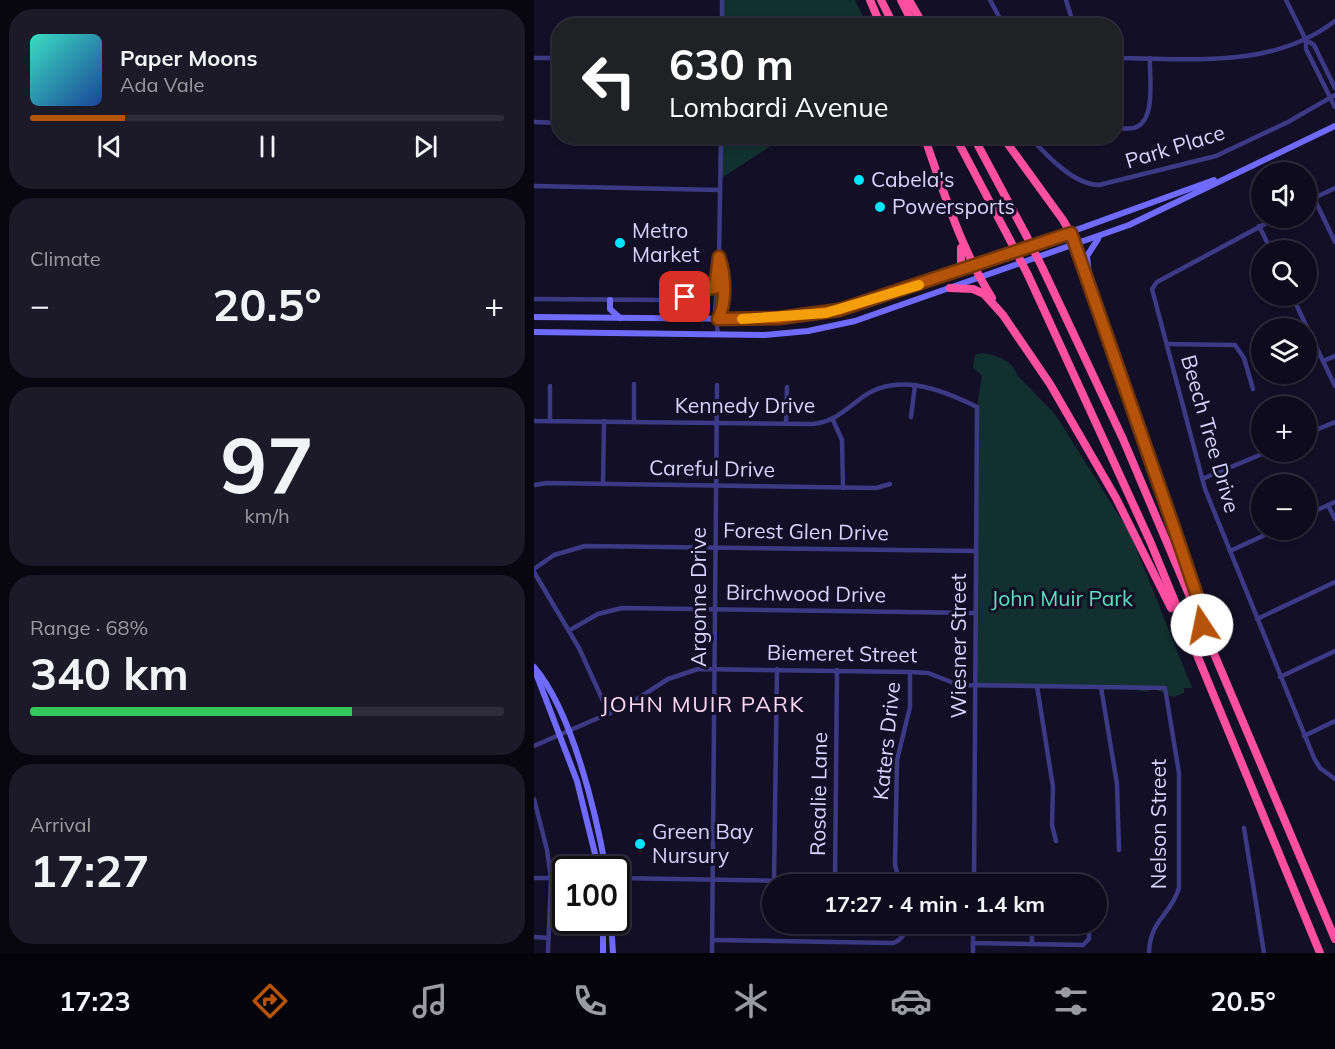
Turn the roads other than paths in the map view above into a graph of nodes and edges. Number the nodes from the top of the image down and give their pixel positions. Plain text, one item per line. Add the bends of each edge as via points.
1 (722, 0) edge
2 (870, 0) edge
3 (880, 0) edge
4 (901, 0) edge
5 (909, 0) edge
6 (990, 0) edge
7 (1066, 0) edge
8 (1286, 0) edge
9 (722, 18) edge
10 (878, 18) edge
11 (890, 18) edge
12 (910, 18) edge
13 (919, 18) edge
14 (1000, 18) edge
15 (1072, 18) edge
16 (1335, 21) edge
17 (1306, 40) junction
18 (534, 58) edge
19 (552, 58) edge
20 (1122, 58) edge
21 (1149, 58) junction
22 (1335, 88) edge
23 (1333, 96) edge
24 (1335, 107) edge
25 (534, 122) edge
26 (552, 123) edge
27 (1335, 126) edge
28 (1122, 128) edge
29 (721, 144) edge
30 (927, 144) edge
31 (959, 144) edge
32 (977, 144) edge
33 (1008, 144) edge
34 (1037, 144) edge
35 (1245, 168) junction
36 (534, 186) edge
37 (1335, 188) edge
38 (720, 190) junction
39 (1317, 197) edge
40 (1317, 204) edge
41 (1255, 228) edge
42 (1071, 233) junction
43 (958, 234) junction
44 (1104, 235) junction
45 (1335, 242) edge
46 (1076, 245) junction
47 (719, 257) junction
48 (972, 267) junction
49 (945, 276) junction
50 (979, 278) junction
51 (1090, 283) junction
52 (715, 288) junction
53 (950, 288) junction
54 (534, 298) edge
55 (610, 300) junction
56 (1297, 306) edge
57 (610, 309) junction
58 (1003, 315) junction
59 (534, 317) edge
60 (600, 318) junction
61 (620, 318) junction
62 (718, 319) junction
63 (534, 332) edge
64 (718, 334) junction
65 (1167, 344) junction
66 (1335, 356) edge
67 (1323, 361) junction
68 (634, 384) dead end
69 (717, 385) dead end
70 (915, 385) junction
71 (550, 386) dead end
72 (1335, 386) edge
73 (787, 387) dead end
74 (1253, 389) dead end
75 (977, 407) joint
76 (911, 417) dead end
77 (833, 420) junction
78 (534, 421) edge
79 (550, 421) junction
80 (604, 422) junction
81 (634, 422) junction
82 (1335, 422) edge
83 (717, 423) junction
84 (786, 424) junction
85 (1317, 429) edge
86 (1251, 459) edge
87 (1202, 480) junction
88 (603, 484) junction
89 (890, 484) dead end
90 (534, 485) edge
91 (716, 486) junction
92 (843, 488) junction
93 (1335, 502) edge
94 (1328, 505) junction
95 (1317, 510) edge
96 (1335, 519) edge
97 (1254, 540) edge
98 (716, 547) junction
99 (976, 551) junction
100 (1230, 551) junction
101 (534, 571) edge
102 (1335, 582) edge
103 (715, 609) junction
104 (975, 613) junction
105 (1257, 619) junction
106 (1182, 624) junction
107 (1202, 625) junction
108 (570, 630) junction
109 (1335, 651) edge
110 (716, 668) junction
111 (777, 669) junction
112 (837, 670) junction
113 (910, 672) junction
114 (1280, 677) junction
115 (975, 685) junction
116 (1038, 686) junction
117 (1101, 687) junction
118 (1165, 688) joint
119 (609, 714) junction
120 (1335, 721) edge
121 (567, 732) junction
122 (560, 735) junction
123 (1304, 736) junction
124 (534, 746) edge
125 (1335, 779) edge
126 (534, 799) edge
127 (537, 817) edge
128 (1244, 828) dead end
129 (1056, 841) dead end
130 (1119, 850) dead end
131 (596, 856) edge
132 (603, 856) edge
133 (774, 874) edge
134 (835, 874) edge
135 (898, 874) edge
136 (974, 874) edge
137 (534, 878) edge
138 (550, 878) junction
139 (630, 878) edge
140 (712, 880) junction
141 (762, 881) edge
142 (603, 934) edge
143 (612, 934) edge
144 (905, 934) edge
145 (973, 934) edge
146 (1032, 934) edge
147 (1089, 934) edge
148 (534, 938) edge
149 (548, 938) junction
150 (1335, 939) edge
151 (712, 940) junction
152 (973, 943) junction
153 (1032, 944) junction
154 (548, 953) edge
155 (603, 953) edge
156 (613, 953) edge
157 (712, 953) edge
158 (973, 953) edge
159 (1149, 953) edge
160 (1264, 953) edge
161 (1320, 953) edge

1 - 9 street
2 - 10 highway
3 - 11 highway
4 - 12 highway
5 - 13 highway
6 - 14 street
7 - 15 street
8 - 17 street
16 - 17 street
17 - 21 street via 1242,58
17 - 22 street via 1314,45
17 - 23 street via 1306,49
18 - 19 street
20 - 21 street
21 - 28 street via 1149,109 1145,120 1134,128
23 - 24 street
23 - 34 street, Park Place via 1216,156 1099,186 1087,185
25 - 26 street
27 - 35 main road
29 - 38 street
30 - 43 highway
31 - 106 highway, bridge via 1028,275 1106,441
32 - 107 highway, bridge via 1043,268 1123,439
33 - 42 highway
35 - 42 main road
35 - 44 main road
36 - 38 street
37 - 39 street
38 - 47 street
40 - 45 street
41 - 65 street, Beech Tree Drive via 1157,282 1152,289
42 - 46 highway
42 - 48 main road
43 - 48 highway
43 - 49 highway via 962,262
44 - 46 main road
44 - 51 main road via 1088,253
46 - 50 main road
46 - 51 highway
47 - 52 street
47 - 62 street via 722,310
48 - 49 main road
48 - 50 highway
49 - 62 main road via 826,313
50 - 53 main road
50 - 58 highway
51 - 107 highway via 1197,596
52 - 55 street via 700,289 678,299
52 - 62 street
53 - 58 highway via 978,290
53 - 64 main road via 870,316 817,329 765,335
54 - 55 street
55 - 57 main road
56 - 67 street
57 - 60 main road
57 - 61 main road
58 - 106 highway via 1050,384 1103,474 1143,547 1170,608
59 - 60 main road
60 - 61 main road
61 - 62 main road
62 - 64 street
63 - 64 main road
65 - 74 street via 1235,345 1244,358
65 - 87 street, Beech Tree Drive
66 - 67 street
67 - 72 street
68 - 81 street
69 - 83 street, Argonne Drive
70 - 75 street, Kennedy Drive via 941,390
70 - 76 street
70 - 77 street, Kennedy Drive via 890,385 874,390
71 - 79 street
73 - 84 street
75 - 99 street, Wiesner Street
77 - 84 street, Kennedy Drive
77 - 92 street via 843,447
78 - 79 street, Kennedy Drive
79 - 80 street, Kennedy Drive
80 - 81 street, Kennedy Drive
80 - 88 street
81 - 83 street, Kennedy Drive
82 - 85 street
83 - 84 street, Kennedy Drive
83 - 91 street, Argonne Drive
86 - 87 street
87 - 100 street, Beech Tree Drive
88 - 90 street, Careful Drive
88 - 91 street, Careful Drive
89 - 92 street, Careful Drive
91 - 92 street, Careful Drive
91 - 98 street, Argonne Drive
93 - 94 street
94 - 95 street
94 - 96 street
97 - 100 street
98 - 99 street, Forest Glen Drive
98 - 101 street, Forest Glen Drive via 585,546 554,555
98 - 103 street, Argonne Drive
99 - 104 street, Wiesner Street
100 - 105 street, Beech Tree Drive
101 - 108 street
102 - 105 street
103 - 104 street, Birchwood Drive
103 - 108 street, Birchwood Drive via 622,608 598,614
103 - 110 street, Argonne Drive
104 - 115 street, Wiesner Street
105 - 114 street, Beech Tree Drive
106 - 161 highway
107 - 150 highway
108 - 119 street
109 - 114 street
110 - 111 street, Biemeret Street
110 - 119 street, Biemeret Street via 668,678
110 - 140 street, Argonne Drive
111 - 112 street, Biemeret Street
111 - 133 street
112 - 113 street, Biemeret Street
112 - 134 street, Rosalie Lane
113 - 115 street, Biemeret Street
113 - 135 street, Katers Drive via 910,707 897,760
114 - 123 street, Beech Tree Drive
115 - 116 street, Biemeret Street
115 - 136 street, Wiesner Street
116 - 117 street, Biemeret Street
116 - 129 street via 1053,787 1052,825
117 - 118 street, Biemeret Street
117 - 130 street via 1117,784
118 - 159 street, Nelson Street via 1179,773 1179,888 1175,902 1152,930
119 - 121 street, Biemeret Street
120 - 123 street
121 - 122 street, Biemeret Street
121 - 122 main road via 534,667
121 - 132 main road via 587,788
122 - 124 street, Biemeret Street
122 - 131 main road via 577,781
123 - 125 street, Beech Tree Drive via 1320,768
126 - 127 street
127 - 138 street
128 - 160 street
137 - 138 street
138 - 149 street
139 - 140 street
140 - 141 street
140 - 151 street, Argonne Drive
142 - 155 main road
143 - 156 main road
144 - 151 street via 893,943
145 - 152 street
146 - 153 street
147 - 153 street via 1083,945
148 - 149 street
149 - 154 street
151 - 157 street, Argonne Drive
152 - 153 street
152 - 158 street

